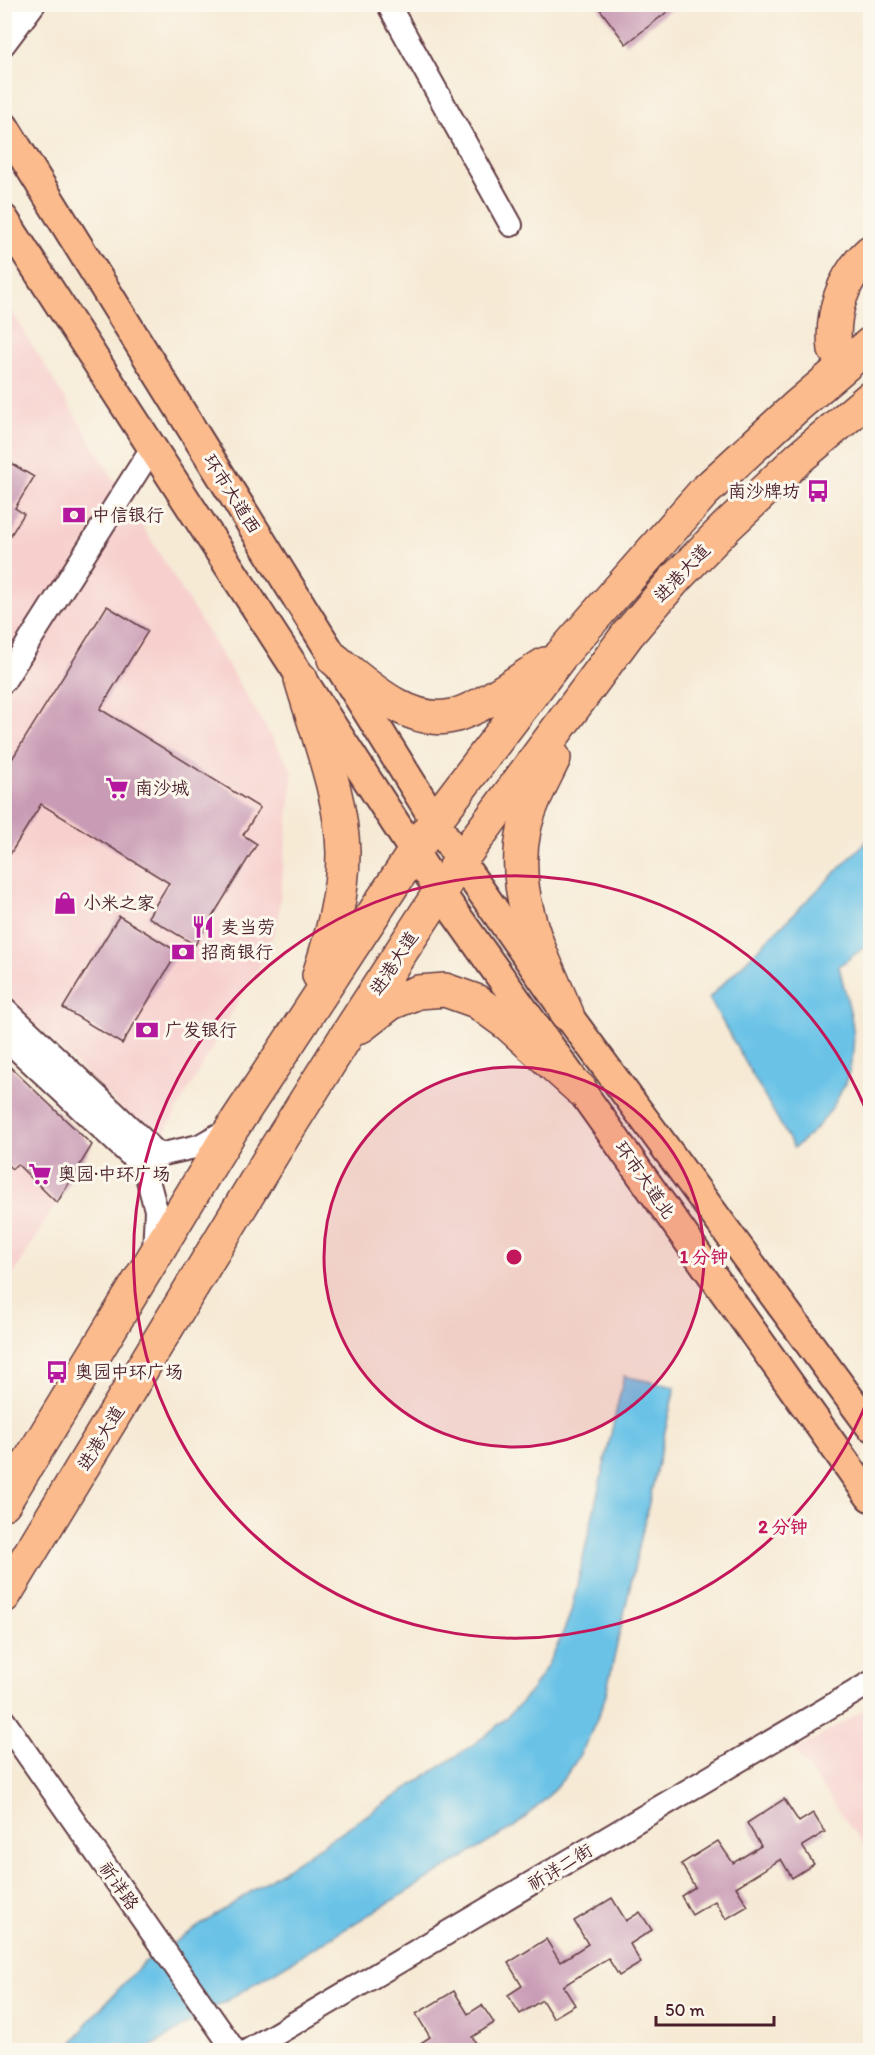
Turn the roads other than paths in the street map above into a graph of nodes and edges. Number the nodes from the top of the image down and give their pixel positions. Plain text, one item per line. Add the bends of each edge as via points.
1 (14, 4) edge
2 (34, 4) edge
3 (392, 6) edge
4 (4, 10) edge
5 (4, 44) edge
6 (4, 126) edge
7 (4, 219) edge
8 (511, 225) dead end
9 (870, 252) edge
10 (870, 323) edge
11 (870, 344) edge
12 (835, 350) junction
13 (870, 398) edge
14 (870, 420) edge
15 (152, 448) junction
16 (704, 492) junction
17 (726, 527) junction
18 (620, 587) junction
19 (633, 628) junction
20 (328, 650) junction
21 (562, 654) junction
22 (296, 671) junction
23 (4, 681) edge
24 (593, 681) junction
25 (434, 822) junction
26 (413, 852) junction
27 (460, 861) junction
28 (440, 892) junction
29 (4, 1008) edge
30 (567, 1014) junction
31 (304, 1019) junction
32 (4, 1037) edge
33 (345, 1038) junction
34 (580, 1089) junction
35 (233, 1127) junction
36 (154, 1257) junction
37 (870, 1426) edge
38 (870, 1497) edge
39 (4, 1503) edge
40 (4, 1596) edge
41 (870, 1683) edge
42 (4, 1721) edge
43 (234, 2050) edge
44 (249, 2050) edge

1 - 4 street
2 - 5 street
3 - 8 street
6 - 20 main road, 环市大道西
7 - 15 main road
9 - 12 highway via 852,272 837,305
10 - 12 highway
11 - 16 highway, 进港大道
12 - 16 highway via 757,425
13 - 17 highway, 进港大道
14 - 17 highway via 778,498
15 - 22 main road
15 - 23 street
16 - 18 highway, 进港大道
17 - 19 highway, 进港大道
18 - 19 highway via 616,609
18 - 21 highway, 进港大道
19 - 24 highway, 进港大道
20 - 21 highway via 380,696 425,717 454,716 474,707
20 - 22 main road
20 - 25 main road, 环市大道西
21 - 25 highway, 进港大道
22 - 26 main road
22 - 31 highway via 339,812 343,852 334,929
24 - 27 highway, 进港大道
24 - 30 highway via 537,791 524,829 520,863 527,913
25 - 26 highway, 进港大道
25 - 27 main road, 环市大道西
26 - 28 main road
26 - 31 highway, 进港大道
27 - 28 highway, 进港大道
27 - 30 main road, 环市大道北
28 - 33 highway, 进港大道
28 - 34 main road, 环市大道北
29 - 35 street via 159,1155 199,1146
30 - 37 main road, 环市大道北
31 - 35 highway, 进港大道
32 - 36 street via 145,1169 156,1210
33 - 34 highway via 391,1003 418,993 445,990 476,1001 509,1025
33 - 40 highway, 进港大道
34 - 38 main road, 环市大道北
35 - 36 highway, 进港大道
36 - 39 highway, 进港大道
41 - 44 street, 祈详二街
42 - 43 street, 祈详路

